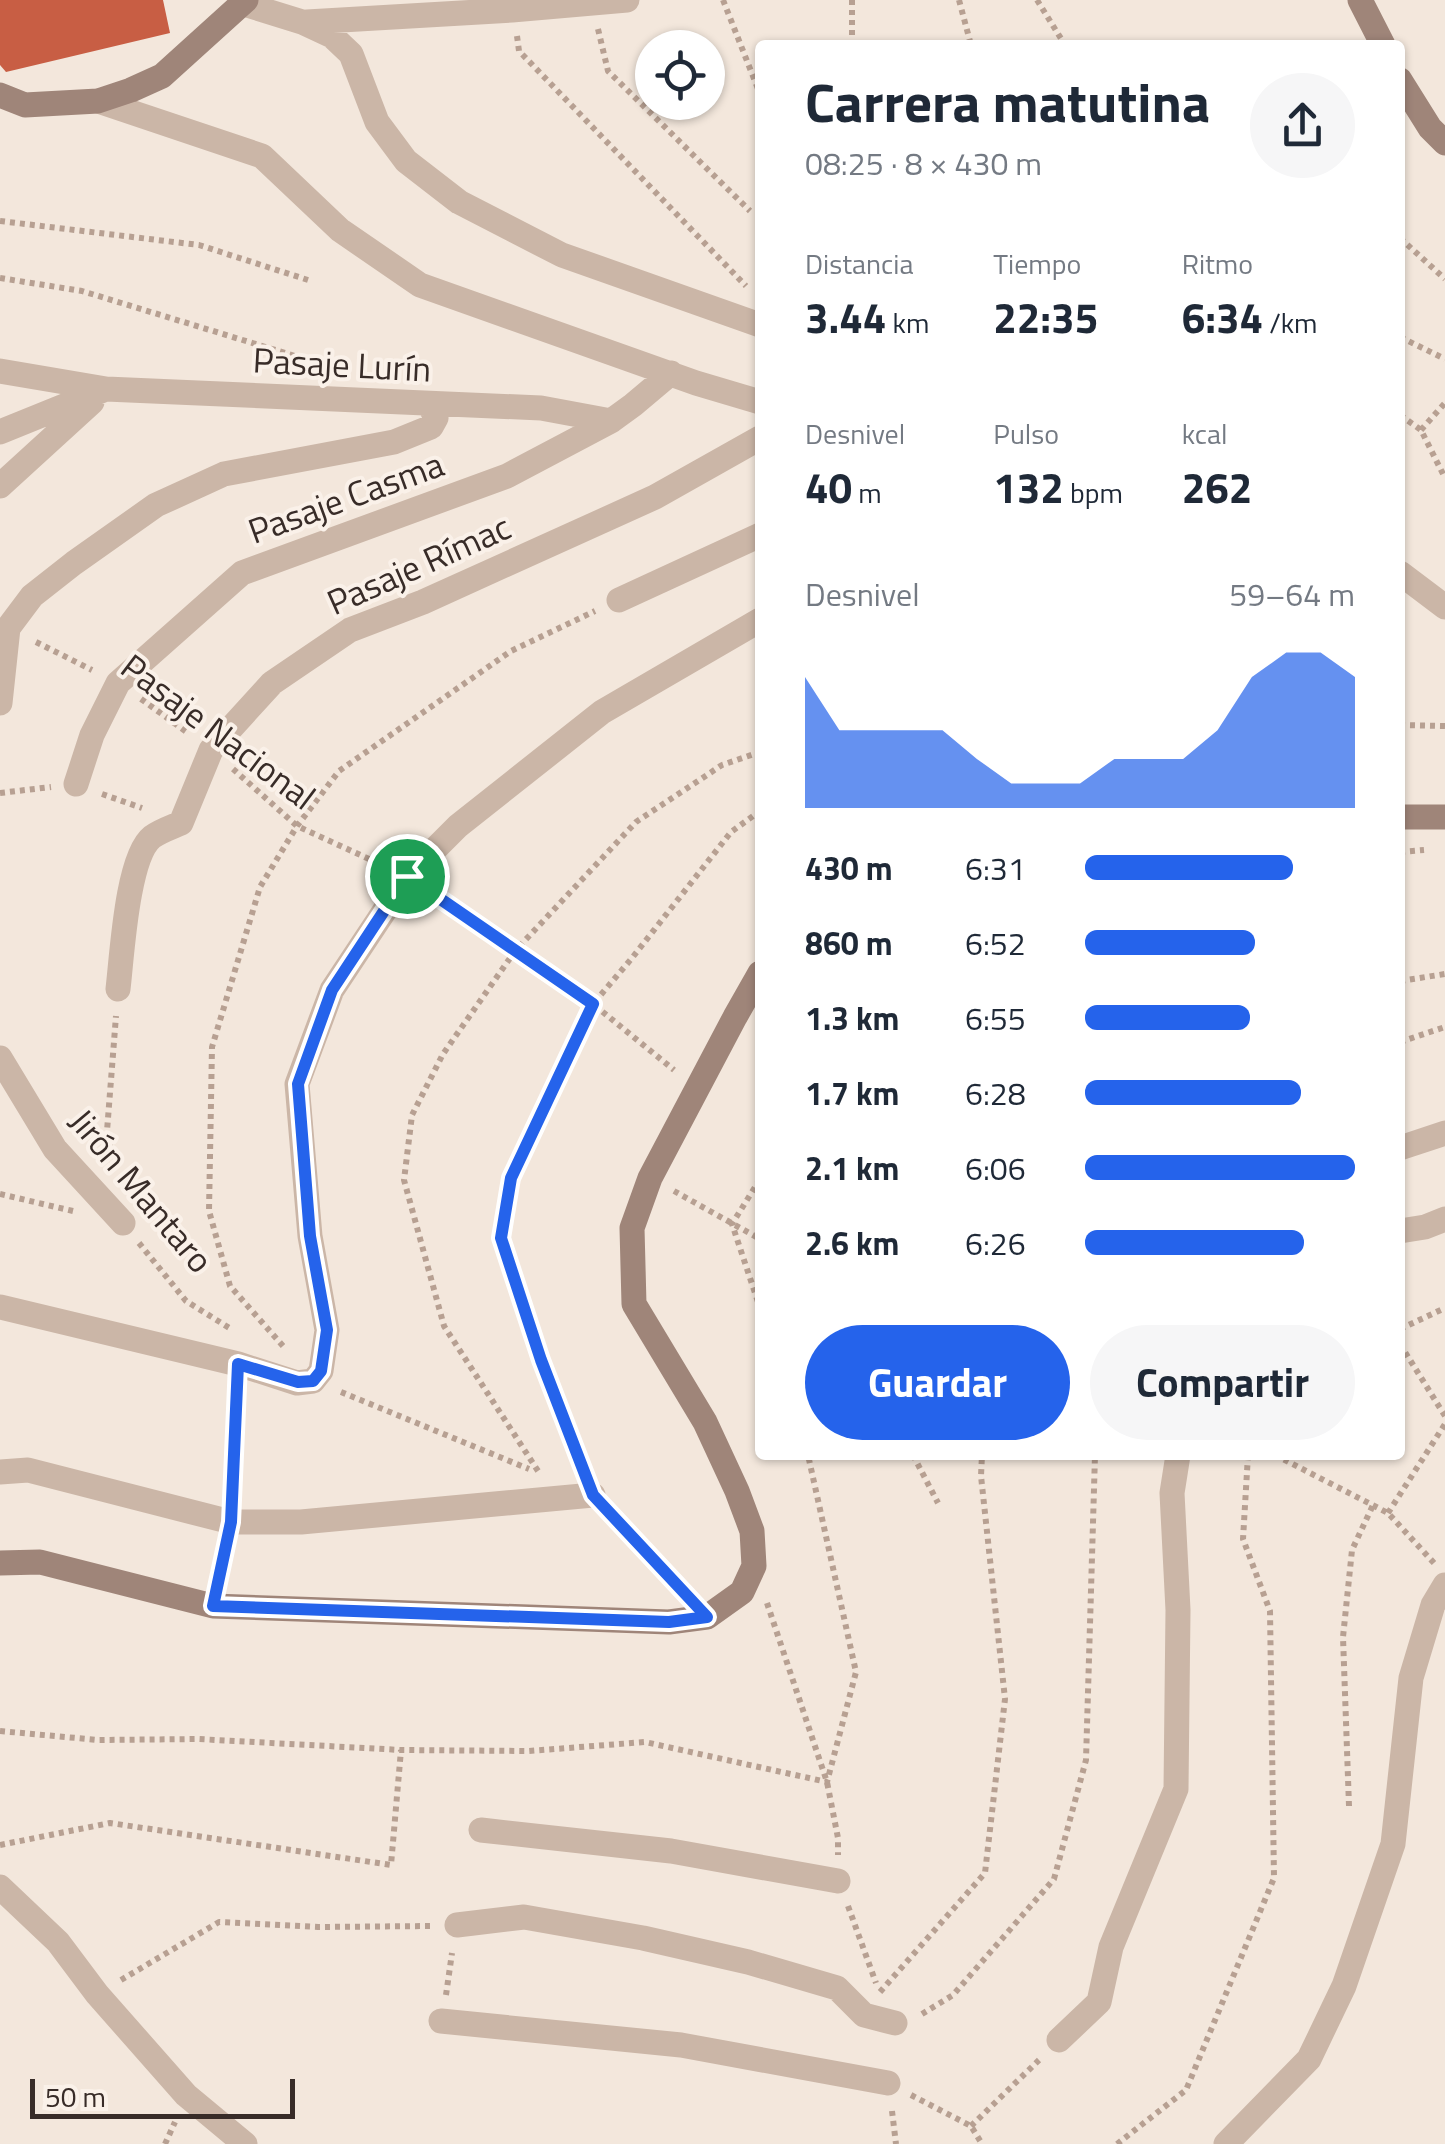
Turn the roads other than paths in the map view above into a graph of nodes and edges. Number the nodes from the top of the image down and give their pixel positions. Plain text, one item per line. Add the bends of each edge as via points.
1 (626, 0) edge
2 (1360, 0) edge
3 (243, 2) edge
4 (302, 22) junction
5 (1380, 40) edge
6 (1405, 88) edge
7 (0, 96) edge
8 (98, 101) junction
9 (1445, 143) edge
10 (755, 323) edge
11 (0, 371) edge
12 (671, 373) junction
13 (106, 389) junction
14 (755, 400) edge
15 (429, 404) junction
16 (611, 421) junction
17 (0, 432) edge
18 (755, 441) edge
19 (0, 486) edge
20 (755, 537) edge
21 (1405, 577) edge
22 (619, 600) dead end
23 (1445, 607) edge
24 (755, 623) edge
25 (0, 703) edge
26 (76, 784) dead end
27 (1405, 817) edge
28 (1445, 817) edge
29 (755, 982) edge
30 (118, 990) road end
31 (0, 1058) edge
32 (1445, 1133) edge
33 (1405, 1146) edge
34 (1445, 1219) edge
35 (123, 1223) road end
36 (1405, 1230) edge
37 (0, 1307) edge
38 (1177, 1460) edge
39 (0, 1472) edge
40 (593, 1495) road end
41 (0, 1563) edge
42 (1445, 1585) edge
43 (480, 1830) dead end
44 (838, 1881) dead end
45 (0, 1887) edge
46 (457, 1925) road end
47 (441, 2020) road end
48 (896, 2023) road end
49 (1060, 2040) road end
50 (888, 2084) road end
51 (245, 2144) edge
52 (1226, 2144) edge

1 - 4 street
2 - 5 street
3 - 4 street
3 - 8 street via 162,76
4 - 10 street via 351,54 377,122 406,161 459,202 562,254
6 - 9 street
7 - 8 street via 25,105
8 - 12 street via 262,156 340,230 420,285
11 - 13 street
12 - 14 street
12 - 16 street
13 - 15 street, Pasaje Lurín
13 - 17 street, Pasaje Lurín
13 - 19 street
15 - 16 street, Pasaje Lurín via 540,408
15 - 25 street via 436,418 431,426 394,442 224,474 156,505 74,562 32,596 8,628
16 - 26 street, Pasaje Casma via 506,476 242,573 118,683
18 - 30 street, Pasaje Rímac via 656,497 350,630 272,683 212,750 180,823 150,838 139,856
20 - 22 street
21 - 23 street
24 - 37 street via 602,712 458,826 407,876 332,990 298,1084 310,1236 327,1330 321,1371 313,1381
27 - 28 street
29 - 41 street via 650,1178 632,1228 634,1304 706,1422 752,1531 754,1566 742,1592 707,1617 669,1622 213,1606 40,1562
31 - 35 street, Jirón Mantaro via 55,1148
32 - 33 street
34 - 36 street
38 - 49 street via 1172,1493 1176,1789 1111,1947 1099,2002
39 - 40 street via 28,1470 231,1522 301,1522
42 - 52 street via 1411,1678 1393,1844 1344,1986 1309,2060
43 - 44 street via 671,1851
45 - 51 street via 58,1942 186,2095
46 - 48 street via 524,1917 643,1938 837,1988 864,2015
47 - 50 street via 681,2045

